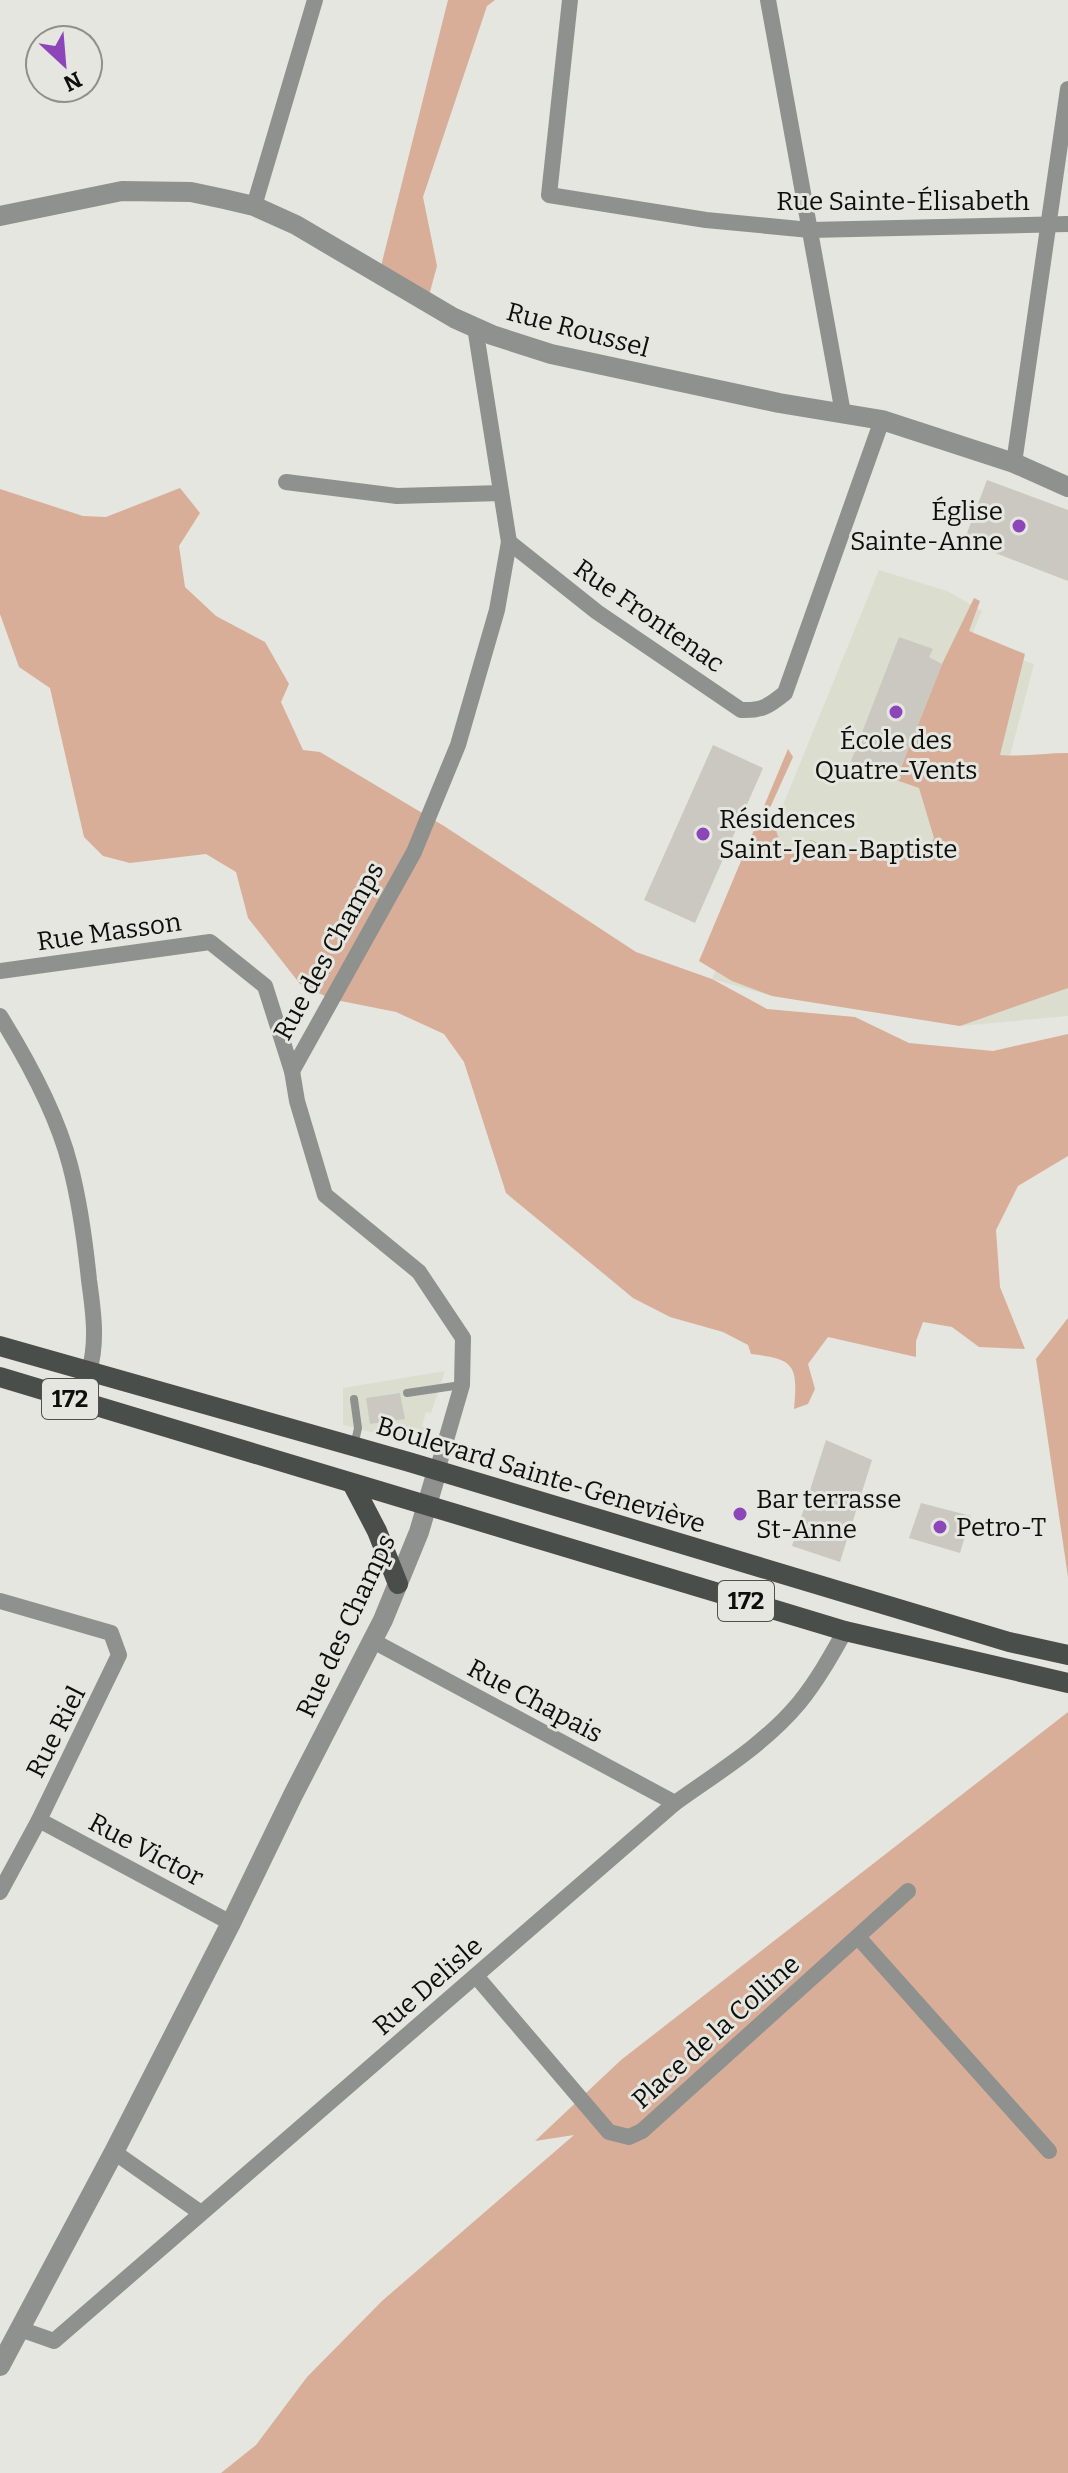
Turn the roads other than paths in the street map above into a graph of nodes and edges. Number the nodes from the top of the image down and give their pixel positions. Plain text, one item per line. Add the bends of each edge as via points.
1 (315, 0) edge
2 (570, 0) edge
3 (768, 0) edge
4 (1068, 89) edge
5 (254, 206) junction
6 (0, 216) edge
7 (1068, 224) edge
8 (1048, 225) junction
9 (810, 230) junction
10 (475, 327) junction
11 (843, 413) junction
12 (882, 420) junction
13 (1014, 463) junction
14 (286, 482) dead end
15 (1068, 487) edge
16 (501, 493) junction
17 (509, 542) junction
18 (0, 971) edge
19 (0, 1016) edge
20 (292, 1071) junction
21 (0, 1346) edge
22 (89, 1371) junction
23 (0, 1377) edge
24 (462, 1385) junction
25 (407, 1393) dead end
26 (354, 1399) dead end
27 (353, 1447) junction
28 (437, 1471) junction
29 (353, 1485) junction
30 (428, 1506) junction
31 (398, 1584) junction
32 (0, 1601) edge
33 (845, 1631) junction
34 (373, 1641) junction
35 (1068, 1655) edge
36 (1068, 1683) edge
37 (675, 1803) junction
38 (39, 1820) junction
39 (908, 1891) dead end
40 (0, 1892) edge
41 (231, 1923) junction
42 (858, 1937) junction
43 (476, 1976) junction
44 (1049, 2151) dead end
45 (114, 2152) junction
46 (201, 2213) junction
47 (20, 2329) junction
48 (0, 2366) edge

1 - 5 street
2 - 9 street, Rue Sainte-Élisabeth via 549,195
3 - 9 street
4 - 8 street
5 - 6 street, Rue Roussel via 191,192 122,191
5 - 10 street, Rue Roussel
7 - 8 street, Rue Sainte-Élisabeth
8 - 9 street, Rue Sainte-Élisabeth
8 - 13 street
9 - 11 street
10 - 11 street, Rue Roussel via 551,354
10 - 16 street, Rue des Champs
11 - 12 street, Rue Roussel
12 - 13 street, Rue Roussel
12 - 17 street, Rue Frontenac via 785,693 768,708 741,710 597,612
13 - 15 street, Rue Roussel
14 - 16 street via 397,496
16 - 17 street, Rue des Champs
17 - 20 street, Rue des Champs via 497,610 458,745 401,879
18 - 20 street, Rue Masson via 210,942 265,986
19 - 22 street via 52,1114 70,1163 93,1313
20 - 24 street, Rue des Champs via 325,1195 419,1272 463,1338
21 - 22 main road, Boulevard Sainte-Geneviève / 172
22 - 27 main road, Boulevard Sainte-Geneviève / 172
23 - 29 main road, 172
24 - 25 lane
24 - 28 street, Rue des Champs
26 - 27 lane via 358,1428
27 - 28 main road, Boulevard Sainte-Geneviève / 172
28 - 30 street, Rue des Champs
28 - 35 main road, Boulevard Sainte-Geneviève / 172 via 1009,1642
29 - 30 main road, 172
29 - 31 main road
30 - 31 street, Rue des Champs
30 - 33 main road, 172
31 - 34 street, Rue des Champs
32 - 38 street, Rue Riel via 111,1633 119,1655
33 - 36 main road, 172
33 - 37 street, Rue Delisle via 798,1705 758,1742
34 - 37 street, Rue Chapais
34 - 41 street, Rue des Champs
37 - 43 street, Rue Delisle
38 - 40 street, Rue Riel
38 - 41 street, Rue Victor
39 - 42 street, Place de la Colline
41 - 45 street, Rue des Champs
42 - 43 street, Place de la Colline via 642,2131 629,2137 609,2132
42 - 44 street
43 - 46 street, Rue Delisle
45 - 46 street
45 - 47 street, Rue des Champs
46 - 47 street, Rue Delisle via 54,2341
47 - 48 street, Rue des Champs

